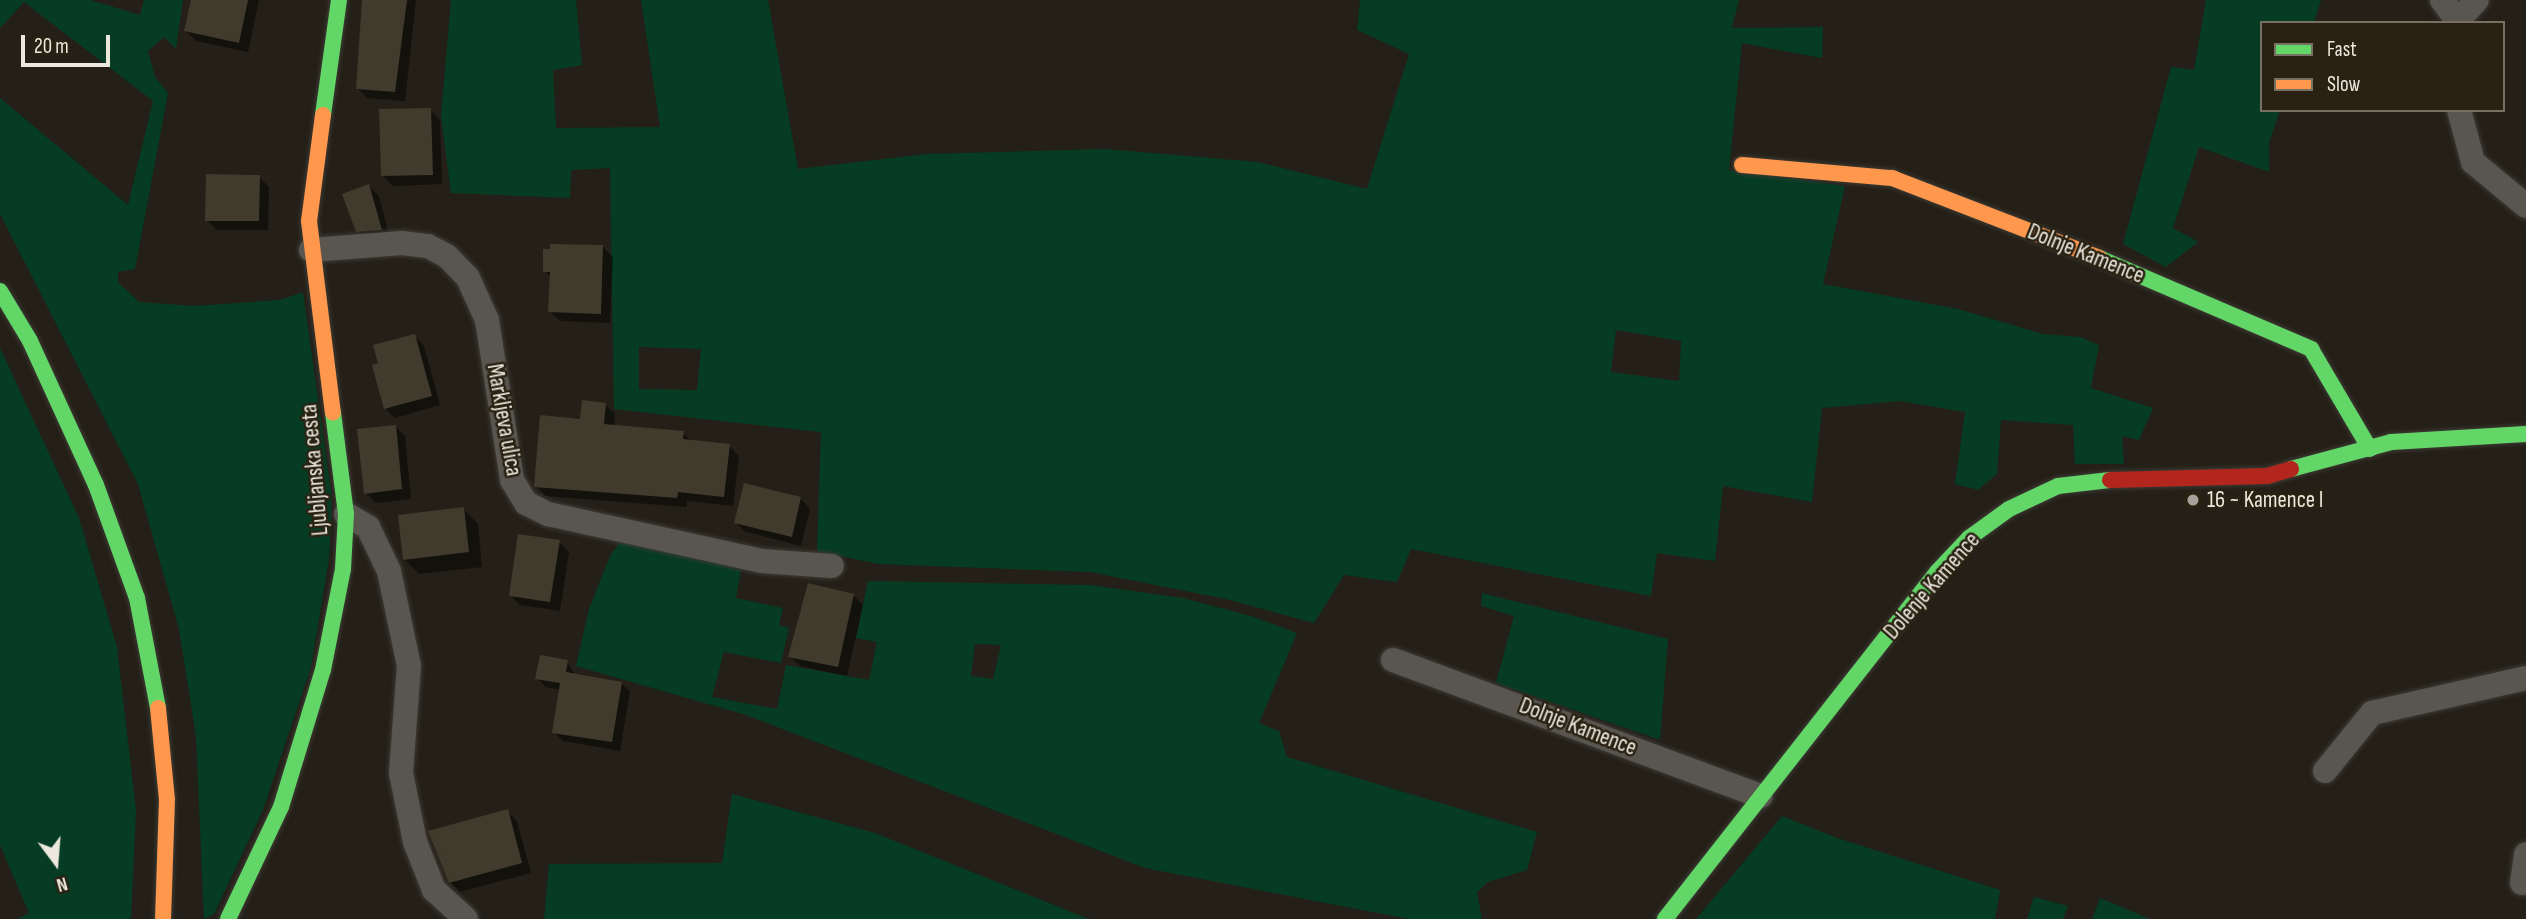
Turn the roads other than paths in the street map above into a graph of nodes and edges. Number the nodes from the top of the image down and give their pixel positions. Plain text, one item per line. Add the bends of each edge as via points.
1 (339, 0) edge
2 (2442, 0) edge
3 (2477, 0) edge
4 (2457, 21) edge
5 (2460, 112) edge
6 (1742, 164) dead end
7 (2526, 206) edge
8 (311, 250) junction
9 (0, 291) edge
10 (2526, 435) edge
11 (2370, 449) junction
12 (346, 514) junction
13 (832, 566) dead end
14 (1393, 660) dead end
15 (2526, 678) edge
16 (2325, 771) dead end
17 (1761, 796) junction
18 (2526, 854) edge
19 (2522, 883) dead end
20 (163, 919) edge
21 (228, 919) edge
22 (466, 919) edge
23 (1665, 919) edge

1 - 8 street, Ljubljanska cesta via 309,221
2 - 4 street
3 - 4 street
5 - 7 street via 2473,162
6 - 11 street, Dolnje Kamence via 1892,178 2140,274 2311,349
8 - 12 street, Ljubljanska cesta
8 - 13 street, Markljeva ulica via 402,243 428,246 447,256 468,278 487,320 512,480 526,503 548,514 761,561
9 - 20 street via 30,341 96,485 137,598 156,693 167,799
10 - 11 street, Dolenje Kamence via 2391,442
11 - 17 street, Dolenje Kamence via 2267,476 2119,479 2058,486 2009,509 1969,537 1937,572
12 - 21 street, Ljubljanska cesta via 343,569 323,670 281,807
12 - 22 street via 368,527 389,571 406,653 401,773 415,842 434,890
14 - 17 street, Dolnje Kamence
15 - 16 street via 2372,713
17 - 23 street, Dolenje Kamence
18 - 19 street

